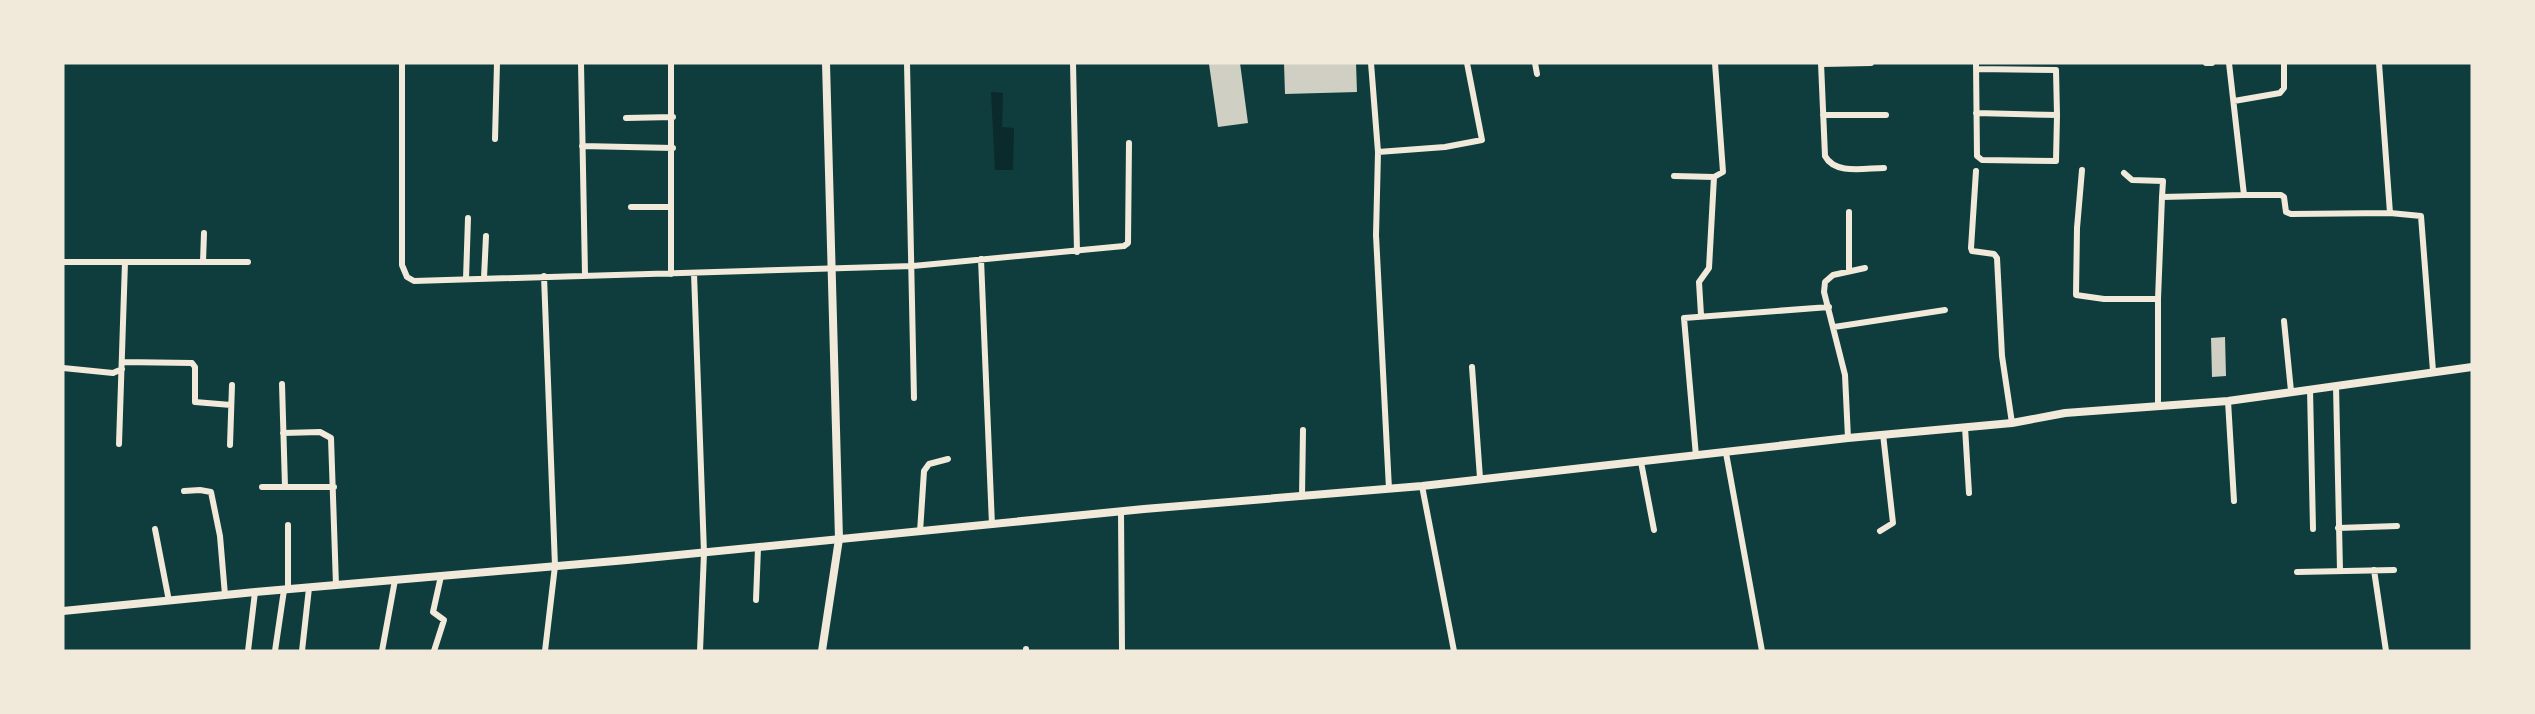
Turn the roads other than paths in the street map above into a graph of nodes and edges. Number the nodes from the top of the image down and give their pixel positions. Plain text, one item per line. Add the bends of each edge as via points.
1 (402, 63) edge
2 (497, 63) edge
3 (581, 63) edge
4 (671, 63) edge
5 (826, 63) edge
6 (907, 63) edge
7 (1073, 63) edge
8 (1371, 63) edge
9 (1467, 63) edge
10 (1535, 63) edge
11 (1715, 63) edge
12 (1870, 63) edge
13 (2206, 63) edge
14 (2212, 63) edge
15 (2229, 63) edge
16 (2284, 63) edge
17 (2379, 63) edge
18 (1821, 64) edge
19 (1976, 66) edge
20 (1537, 74) dead end
21 (2234, 101) junction
22 (1976, 113) junction
23 (1823, 115) junction
24 (1886, 115) dead end
25 (2057, 115) junction
26 (673, 117) junction
27 (626, 118) dead end
28 (495, 139) dead end
29 (1129, 143) dead end
30 (582, 146) junction
31 (673, 148) junction
32 (1378, 152) junction
33 (1884, 168) dead end
34 (2082, 170) dead end
35 (1977, 171) dead end
36 (2124, 173) dead end
37 (1674, 176) dead end
38 (1714, 177) junction
39 (2244, 195) junction
40 (2162, 197) junction
41 (632, 207) dead end
42 (671, 207) junction
43 (1849, 212) dead end
44 (2390, 213) junction
45 (468, 218) dead end
46 (204, 233) dead end
47 (486, 236) dead end
48 (1077, 252) junction
49 (981, 259) junction
50 (63, 261) edge
51 (125, 262) junction
52 (203, 262) junction
53 (248, 262) dead end
54 (913, 266) junction
55 (831, 267) junction
56 (1865, 268) dead end
57 (1849, 271) junction
58 (694, 273) junction
59 (671, 274) junction
60 (585, 275) junction
61 (544, 276) junction
62 (484, 278) junction
63 (466, 279) junction
64 (2158, 299) junction
65 (1828, 307) junction
66 (1945, 310) dead end
67 (1701, 315) junction
68 (2284, 321) dead end
69 (1834, 327) junction
70 (122, 365) junction
71 (1472, 366) dead end
72 (2472, 367) edge
73 (63, 368) edge
74 (2433, 371) junction
75 (282, 384) dead end
76 (232, 385) dead end
77 (2336, 386) junction
78 (2310, 389) junction
79 (2291, 392) junction
80 (914, 398) dead end
81 (2228, 401) junction
82 (231, 405) junction
83 (2158, 407) junction
84 (2012, 423) junction
85 (1965, 427) junction
86 (1303, 430) dead end
87 (283, 433) junction
88 (1883, 434) junction
89 (1848, 438) junction
90 (119, 444) dead end
91 (230, 445) dead end
92 (1726, 453) junction
93 (1696, 456) junction
94 (948, 459) dead end
95 (1641, 462) junction
96 (1480, 478) junction
97 (1422, 486) junction
98 (262, 487) dead end
99 (285, 487) junction
100 (334, 487) junction
101 (1389, 489) junction
102 (184, 491) dead end
103 (1969, 493) dead end
104 (1302, 496) junction
105 (2234, 501) dead end
106 (1120, 512) junction
107 (288, 525) dead end
108 (992, 525) junction
109 (2397, 526) dead end
110 (2338, 528) junction
111 (155, 529) dead end
112 (2313, 529) dead end
113 (1654, 530) dead end
114 (1880, 531) dead end
115 (920, 532) junction
116 (839, 539) junction
117 (758, 548) junction
118 (704, 553) junction
119 (555, 566) junction
120 (2374, 570) junction
121 (2394, 570) dead end
122 (2340, 571) junction
123 (2297, 573) dead end
124 (441, 576) junction
125 (395, 580) junction
126 (336, 585) junction
127 (309, 588) junction
128 (286, 590) junction
129 (255, 592) junction
130 (225, 595) junction
131 (756, 600) dead end
132 (169, 601) junction
133 (63, 611) edge
134 (248, 651) edge
135 (275, 651) edge
136 (302, 651) edge
137 (382, 651) edge
138 (434, 651) edge
139 (545, 651) edge
140 (700, 651) edge
141 (822, 651) edge
142 (1122, 651) edge
143 (1454, 651) edge
144 (1762, 651) edge
145 (2386, 651) edge

1 - 63 street via 403,272 414,281
2 - 28 street
3 - 30 street
4 - 26 street
5 - 55 main road
6 - 54 street
7 - 48 street
8 - 32 street
9 - 32 street via 1482,140
10 - 20 street
11 - 38 street via 1723,167 1720,176
12 - 18 street
13 - 14 street
15 - 21 street
16 - 21 street via 2284,88 2280,93
17 - 44 street
18 - 23 street
19 - 22 street
19 - 25 street via 2056,70
21 - 39 street
22 - 25 street
22 - 25 street via 1977,156 1982,160 2056,161
23 - 24 street
23 - 33 street via 1824,156 1828,162 1839,168
26 - 27 street
26 - 31 street
29 - 48 street via 1128,243
30 - 31 street
30 - 60 street
31 - 42 street
32 - 101 street via 1376,236
34 - 64 street via 2076,295
35 - 84 street via 1971,248 1997,258 2002,356
36 - 40 street via 2132,180 2163,181
37 - 38 street
38 - 67 street via 1710,268 1699,282
39 - 40 street
39 - 44 street via 2281,195 2290,214
40 - 64 street
41 - 42 street
42 - 59 street
43 - 57 street
44 - 74 street via 2421,216
45 - 63 street
46 - 52 street
47 - 62 street
48 - 49 street
49 - 54 street
49 - 108 street
50 - 51 street
51 - 52 street
51 - 70 street
52 - 53 street
54 - 55 street
54 - 80 street
55 - 58 street
55 - 116 main road
56 - 57 street
57 - 65 street via 1833,275 1825,282
58 - 59 street
58 - 118 street
59 - 60 street
60 - 61 street
61 - 62 street
61 - 119 street
62 - 63 street
64 - 83 street
65 - 67 street
65 - 69 street
66 - 69 street
67 - 93 street via 1686,316 1684,320
68 - 79 street
69 - 89 street via 1845,375
70 - 73 street via 113,373
70 - 82 street via 192,363 195,402
70 - 90 street
71 - 96 street
72 - 74 street
74 - 77 street
75 - 87 street
76 - 82 street
77 - 78 street
77 - 110 street
78 - 79 street
78 - 112 street
79 - 81 street
81 - 83 street
81 - 105 street
82 - 91 street
83 - 84 street via 2065,413
84 - 85 street
85 - 88 street
85 - 103 street
86 - 104 street
87 - 99 street
87 - 100 street via 320,432 331,438
88 - 89 street
88 - 114 street via 1893,523
89 - 92 street
92 - 93 street
92 - 144 street
93 - 95 street
94 - 115 street via 929,464 924,471
95 - 96 street
95 - 113 street
96 - 97 street
97 - 101 street
97 - 143 street
98 - 99 street
99 - 100 street
100 - 126 street
101 - 104 street
102 - 130 street via 211,492
104 - 106 street
106 - 108 street
106 - 142 street
107 - 128 street
108 - 115 street
109 - 110 street
110 - 122 street
111 - 132 street
115 - 116 street
116 - 117 street
116 - 141 main road
117 - 118 street
117 - 131 street
118 - 119 street
118 - 140 street
119 - 124 street
119 - 139 street
120 - 121 street
120 - 122 street
120 - 145 street
122 - 123 street
124 - 125 street
124 - 138 street via 433,612 444,620
125 - 126 street
125 - 137 street
126 - 127 street
127 - 128 street
127 - 136 street
128 - 129 street
128 - 135 street
129 - 130 street
129 - 134 street
130 - 132 street
132 - 133 street

